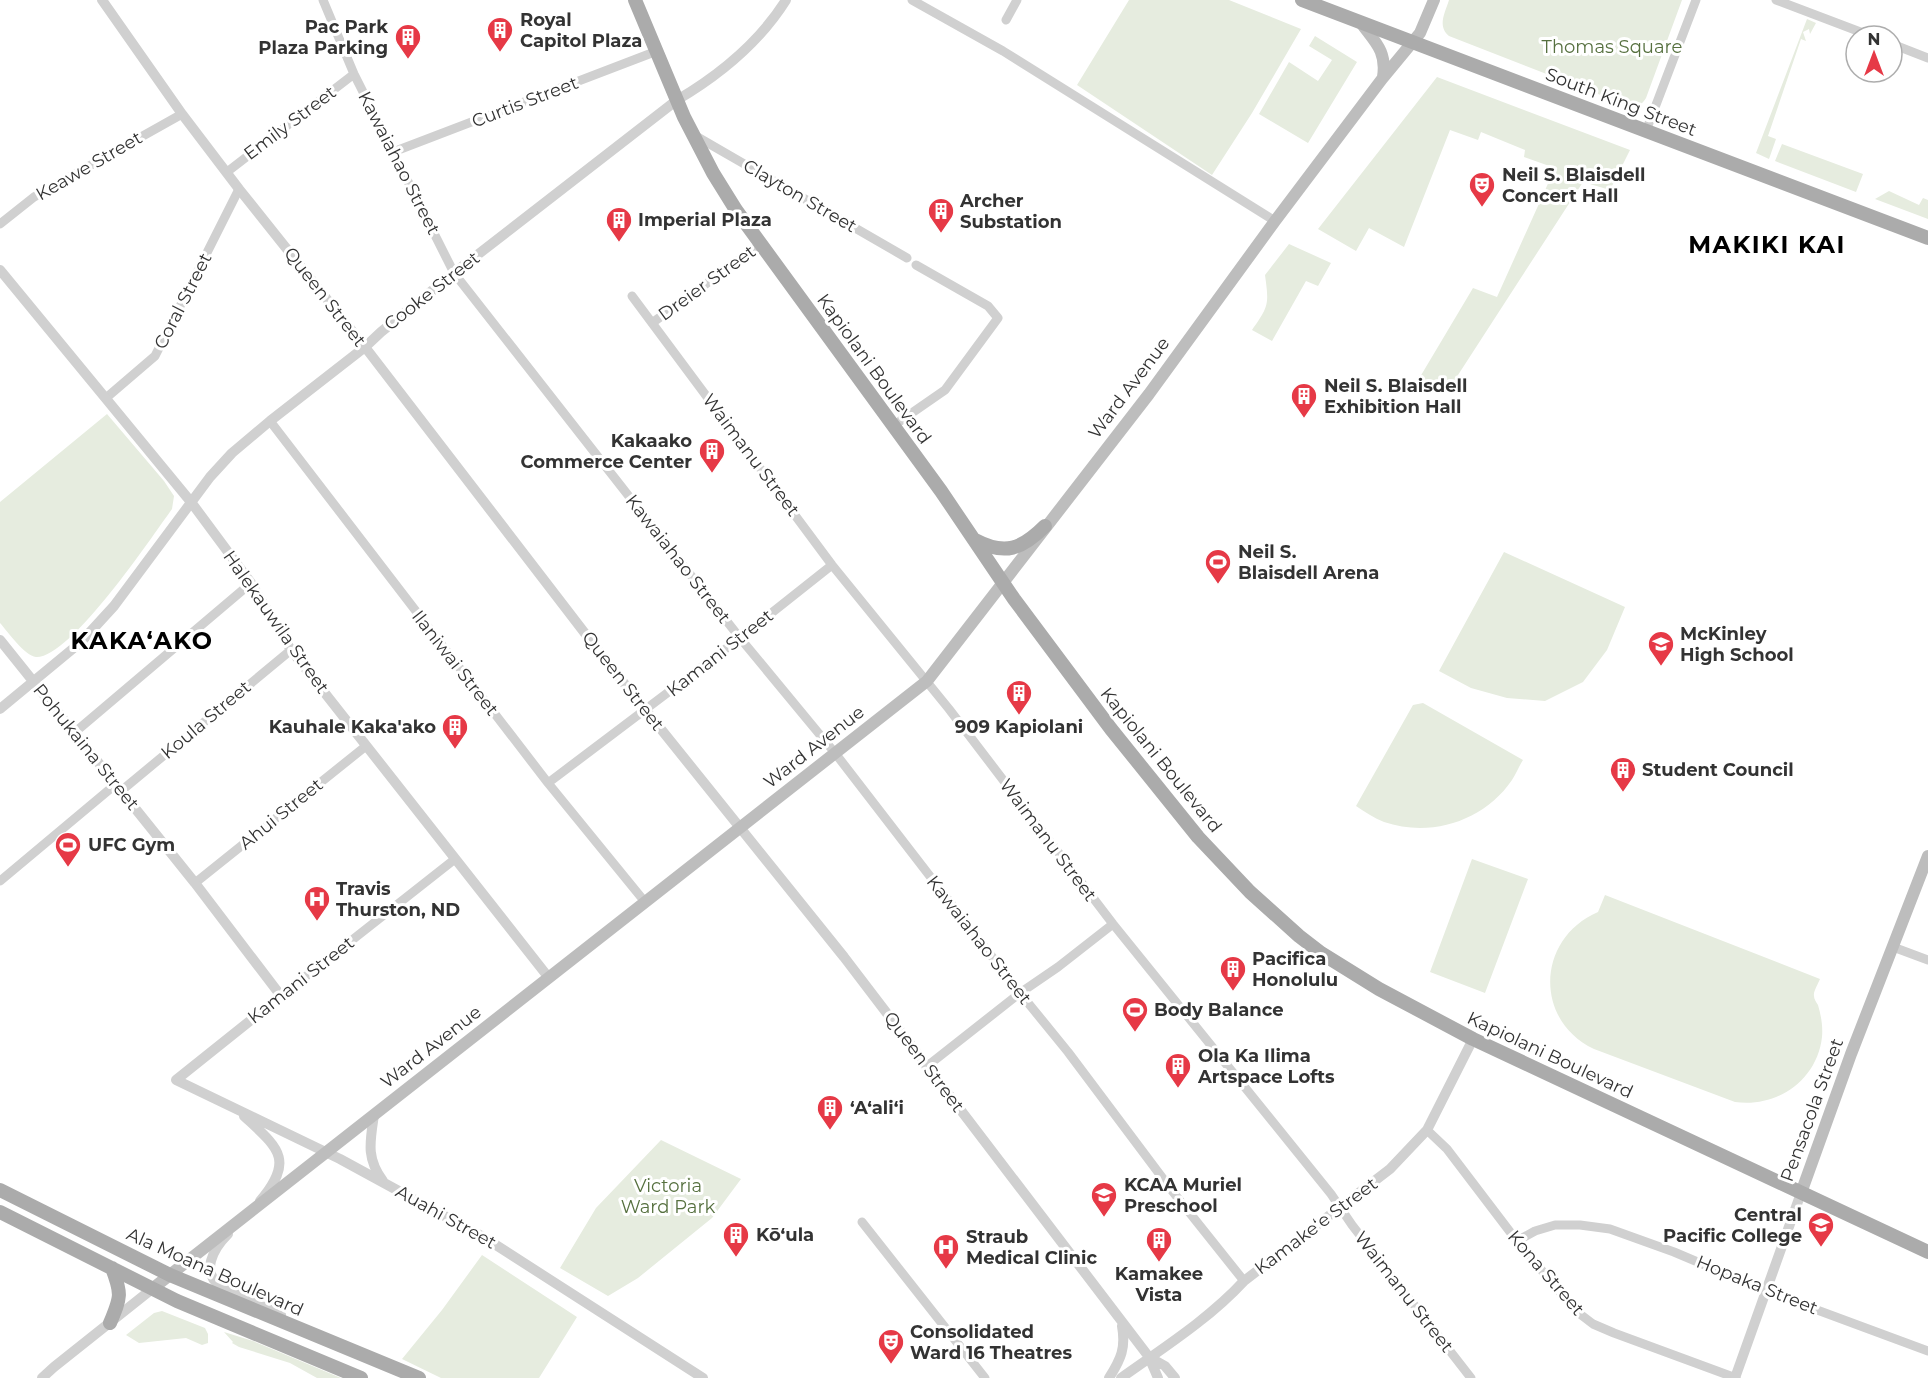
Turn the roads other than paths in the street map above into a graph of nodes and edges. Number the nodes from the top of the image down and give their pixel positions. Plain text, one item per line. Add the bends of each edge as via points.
1 (102, 0) edge
2 (323, 0) edge
3 (635, 0) edge
4 (786, 0) edge
5 (912, 0) edge
6 (1017, 0) edge
7 (1302, 0) edge
8 (1434, 0) edge
9 (1696, 0) edge
10 (1776, 0) edge
11 (1005, 20) dead end
12 (1361, 23) junction
13 (1844, 26) edge
14 (1412, 42) junction
15 (1904, 49) edge
16 (657, 51) junction
17 (1928, 58) edge
18 (354, 74) junction
19 (1382, 79) junction
20 (677, 100) junction
21 (182, 114) junction
22 (1646, 131) junction
23 (694, 135) junction
24 (393, 152) junction
25 (227, 172) junction
26 (239, 189) junction
27 (1275, 221) junction
28 (0, 224) edge
29 (1928, 238) edge
30 (761, 244) junction
31 (907, 258) dead end
32 (916, 264) dead end
33 (0, 270) edge
34 (454, 273) junction
35 (632, 296) dead end
36 (652, 323) junction
37 (365, 347) junction
38 (106, 398) junction
39 (270, 421) junction
40 (893, 426) junction
41 (191, 502) junction
42 (1045, 526) junction
43 (973, 539) junction
44 (832, 565) junction
45 (1002, 582) junction
46 (251, 583) junction
47 (740, 638) junction
48 (0, 640) edge
49 (291, 650) junction
50 (927, 681) junction
51 (33, 682) junction
52 (0, 709) edge
53 (646, 709) junction
54 (74, 733) junction
55 (366, 746) junction
56 (835, 753) junction
57 (548, 783) junction
58 (118, 788) junction
59 (740, 827) junction
60 (1928, 856) edge
61 (455, 859) junction
62 (0, 881) edge
63 (195, 883) junction
64 (645, 902) junction
65 (1113, 924) junction
66 (1893, 947) junction
67 (1928, 960) edge
68 (549, 978) junction
69 (1020, 993) junction
70 (281, 996) junction
71 (1473, 1040) junction
72 (927, 1066) junction
73 (176, 1080) joint
74 (235, 1108) junction
75 (374, 1115) junction
76 (1427, 1130) junction
77 (326, 1152) junction
78 (385, 1183) junction
79 (0, 1190) edge
80 (1801, 1192) junction
81 (1340, 1209) junction
82 (0, 1212) edge
83 (244, 1217) junction
84 (862, 1222) dead end
85 (1517, 1241) junction
86 (1928, 1252) edge
87 (112, 1268) junction
88 (170, 1275) junction
89 (1244, 1281) junction
90 (153, 1289) junction
91 (1766, 1291) junction
92 (1122, 1322) junction
93 (110, 1323) junction
94 (336, 1344) junction
95 (1928, 1351) edge
96 (1149, 1358) junction
97 (54, 1367) junction
98 (31, 1378) edge
99 (42, 1378) edge
100 (362, 1378) edge
101 (418, 1378) edge
102 (703, 1378) edge
103 (985, 1378) edge
104 (1109, 1378) edge
105 (1121, 1378) edge
106 (1158, 1378) edge
107 (1175, 1378) edge
108 (1471, 1378) edge
109 (1735, 1378) edge

1 - 21 street, Queen Street
2 - 18 street, Kawaiahao Street
3 - 16 main road, Kapiolani Boulevard
4 - 20 street, Cooke Street via 750,47
5 - 27 street via 1003,51
6 - 11 street
7 - 12 main road, South King Street
8 - 14 main road, Ward Avenue via 1424,26
9 - 22 street
10 - 13 street
12 - 14 main road, South King Street
12 - 19 main road via 1382,53
14 - 19 main road, Ward Avenue
14 - 22 main road, South King Street
15 - 17 street
16 - 20 main road, Kapiolani Boulevard
16 - 24 street, Curtis Street
18 - 24 street, Kawaiahao Street
18 - 25 street, Emily Street
19 - 27 main road, Ward Avenue
20 - 23 main road, Kapiolani Boulevard
20 - 34 street, Cooke Street
21 - 25 street, Queen Street
21 - 28 street, Keawe Street via 34,197
22 - 29 main road, South King Street
23 - 30 main road, Kapiolani Boulevard via 722,188
23 - 31 street, Clayton Street
24 - 34 street, Kawaiahao Street
25 - 26 street, Queen Street
26 - 37 street, Queen Street
26 - 38 street, Coral Street via 155,356
27 - 42 main road, Ward Avenue via 1149,394
30 - 36 street, Dreier Street
30 - 40 main road, Kapiolani Boulevard
32 - 40 street via 988,306 998,318 945,390
33 - 38 street, Halekauwila Street
34 - 37 street, Cooke Street
34 - 47 street, Kawaiahao Street
35 - 36 street, Waimanu Street
36 - 44 street, Waimanu Street
37 - 39 street, Cooke Street
37 - 53 street, Queen Street
38 - 41 street, Halekauwila Street
39 - 41 street, Cooke Street via 232,453
39 - 57 street, Ilaniwai Street
40 - 43 main road, Kapiolani Boulevard
41 - 46 street, Halekauwila Street
41 - 51 street, Cooke Street via 114,606 81,642
42 - 43 main road via 1024,544 1010,548 995,549
42 - 45 main road, Ward Avenue
43 - 45 main road, Kapiolani Boulevard
44 - 47 street, Kamani Street
44 - 50 street, Waimanu Street
45 - 50 main road, Ward Avenue
45 - 71 main road, Kapiolani Boulevard via 1111,729 1198,837 1250,892 1330,958
46 - 49 street, Halekauwila Street
46 - 54 street
47 - 53 street, Kamani Street
47 - 56 street, Kawaiahao Street
48 - 51 street, Pohukaina Street
49 - 55 street, Halekauwila Street
49 - 58 street, Koula Street
50 - 56 main road, Ward Avenue
50 - 65 street, Waimanu Street
51 - 52 street, Cooke Street
51 - 54 street, Pohukaina Street
53 - 57 street, Kamani Street
53 - 59 street, Queen Street
54 - 58 street, Pohukaina Street
55 - 61 street, Halekauwila Street
55 - 63 street, Ahui Street
56 - 59 main road, Ward Avenue
56 - 69 street, Kawaiahao Street
57 - 64 street, Ilaniwai Street
58 - 62 street, Koula Street
58 - 63 street, Pohukaina Street
59 - 64 main road, Ward Avenue
59 - 72 street, Queen Street
60 - 66 main road, Pensacola Street
61 - 68 street, Halekauwila Street
61 - 70 street, Kamani Street
63 - 70 street, Pohukaina Street
64 - 68 main road, Ward Avenue
65 - 69 street
65 - 81 street, Waimanu Street
66 - 67 street
66 - 80 main road, Pensacola Street
68 - 75 main road, Ward Avenue
69 - 72 street
69 - 89 street, Kawaiahao Street
70 - 73 street, Kamani Street
71 - 76 street, Kamakeʻe Street
71 - 80 main road, Kapiolani Boulevard
72 - 92 street, Queen Street
73 - 74 street, Auahi Street
74 - 77 street, Auahi Street
74 - 83 street via 274,1145 279,1156 270,1186
75 - 77 main road, Ward Avenue
75 - 78 street via 369,1149 376,1171
76 - 81 street, Kamakeʻe Street via 1390,1169
76 - 85 street, Kona Street via 1447,1149
77 - 78 street, Auahi Street
77 - 83 main road, Ward Avenue
78 - 102 street, Auahi Street via 485,1238
79 - 88 main road, Ala Moana Boulevard
80 - 86 main road, Kapiolani Boulevard
80 - 91 street, Pensacola Street
81 - 89 street, Kamakeʻe Street
81 - 108 street, Waimanu Street
82 - 87 main road
83 - 88 main road, Ward Avenue
83 - 94 street via 215,1252 210,1268 214,1281
84 - 103 street
85 - 91 street, Hopaka Street via 1562,1224 1610,1229
85 - 109 street, Kona Street via 1576,1311 1593,1324
87 - 90 main road
87 - 93 main road via 120,1287
88 - 90 main road, Ward Avenue
88 - 94 main road, Ala Moana Boulevard
89 - 96 street, Kamakeʻe Street
90 - 93 street, Ward Avenue
90 - 100 main road
91 - 95 street, Hopaka Street
91 - 109 street, Pensacola Street
92 - 96 street, Queen Street
92 - 104 street via 1122,1355
93 - 97 street, Ward Avenue
94 - 101 main road, Ala Moana Boulevard
96 - 105 street, Kamakeʻe Street
96 - 106 street, Queen Street
96 - 107 street, Queen Street via 1165,1366
97 - 98 street, Ward Avenue
97 - 99 street, Ward Avenue

